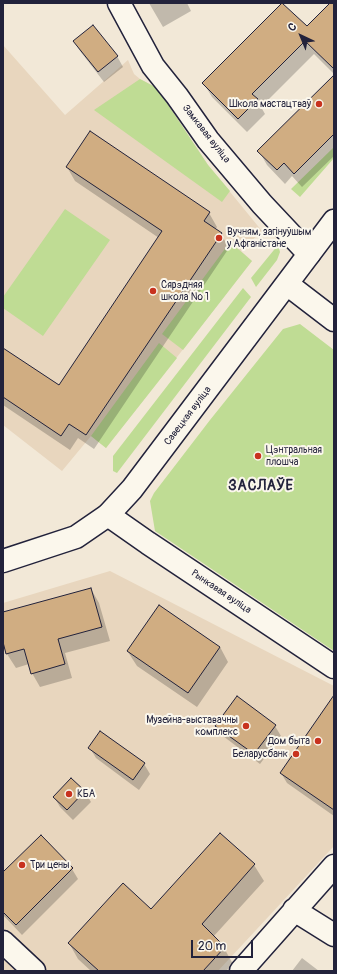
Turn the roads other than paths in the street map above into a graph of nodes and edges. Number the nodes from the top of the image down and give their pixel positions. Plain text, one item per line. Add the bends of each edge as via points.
1 (119, 3) edge
2 (334, 221) edge
3 (309, 254) junction
4 (287, 284) junction
5 (334, 320) edge
6 (108, 516) junction
7 (3, 561) edge
8 (334, 667) edge
9 (334, 866) edge
10 (294, 910) junction
11 (334, 935) edge
12 (3, 942) edge
13 (34, 971) edge
14 (242, 971) edge

1 - 3 street, Замкавая вуліца via 153,66 208,140 262,204
2 - 3 street, Савецкая вуліца
3 - 4 street, Савецкая вуліца
4 - 5 street
4 - 6 street, Савецкая вуліца via 132,489
6 - 7 street, Савецкая вуліца via 76,537
6 - 8 street, Рынкавая вуліца
9 - 10 street
10 - 11 street
10 - 14 street
12 - 13 street

